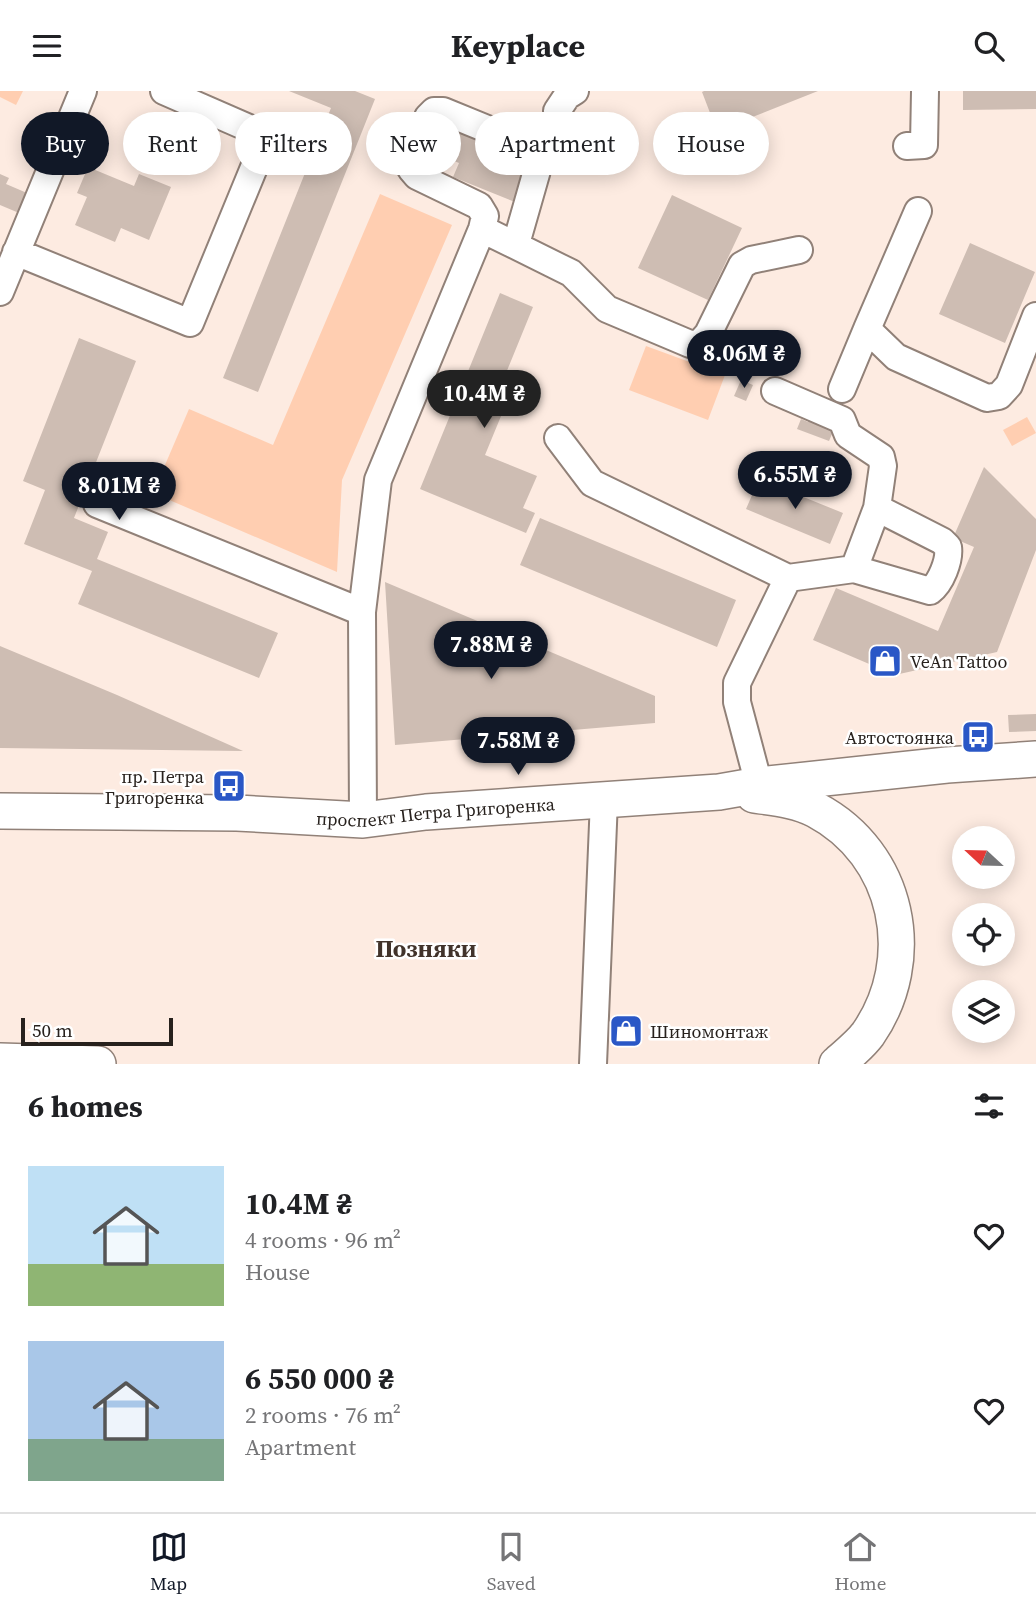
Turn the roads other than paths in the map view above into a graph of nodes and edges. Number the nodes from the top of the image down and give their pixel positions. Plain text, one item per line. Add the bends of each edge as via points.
1 (83, 91) edge
2 (164, 91) edge
3 (575, 91) edge
4 (925, 91) edge
5 (557, 111) dead end
6 (907, 146) dead end
7 (918, 211) dead end
8 (482, 229) junction
9 (516, 244) junction
10 (799, 250) dead end
11 (9, 257) edge
12 (0, 292) edge
13 (1036, 316) edge
14 (867, 329) junction
15 (842, 389) dead end
16 (775, 391) dead end
17 (558, 438) dead end
18 (97, 504) dead end
19 (877, 508) junction
20 (854, 569) junction
21 (788, 578) junction
22 (362, 612) junction
23 (1036, 759) edge
24 (759, 785) junction
25 (723, 791) junction
26 (604, 800) junction
27 (0, 811) edge
28 (363, 820) junction
29 (0, 1061) edge
30 (98, 1064) edge
31 (593, 1064) edge
32 (837, 1064) edge

1 - 11 lane
2 - 11 lane via 267,136 190,323
3 - 5 lane
4 - 6 lane via 924,145
7 - 14 lane
8 - 9 lane
8 - 9 lane via 485,216 479,206 411,169 434,111 543,145
8 - 22 lane via 378,480
9 - 10 lane via 571,273 607,309 690,344 700,343 708,334 742,265
11 - 12 lane
13 - 14 lane via 1009,386 999,396 987,398 896,357
14 - 15 lane
16 - 19 lane via 839,417 848,435 881,457
17 - 21 lane via 592,483
18 - 22 lane
19 - 20 lane
19 - 20 lane via 942,541 949,555 930,591
20 - 21 lane
21 - 24 lane via 737,683 737,702
22 - 28 lane
23 - 24 main road, проспект Петра Григоренка
24 - 25 main road, проспект Петра Григоренка
25 - 26 main road, проспект Петра Григоренка
25 - 32 main road via 785,799 815,810 867,852 891,897 897,928 886,1002 867,1036
26 - 28 main road, проспект Петра Григоренка
26 - 31 lane
27 - 28 main road, проспект Петра Григоренка via 237,813
29 - 30 main road

